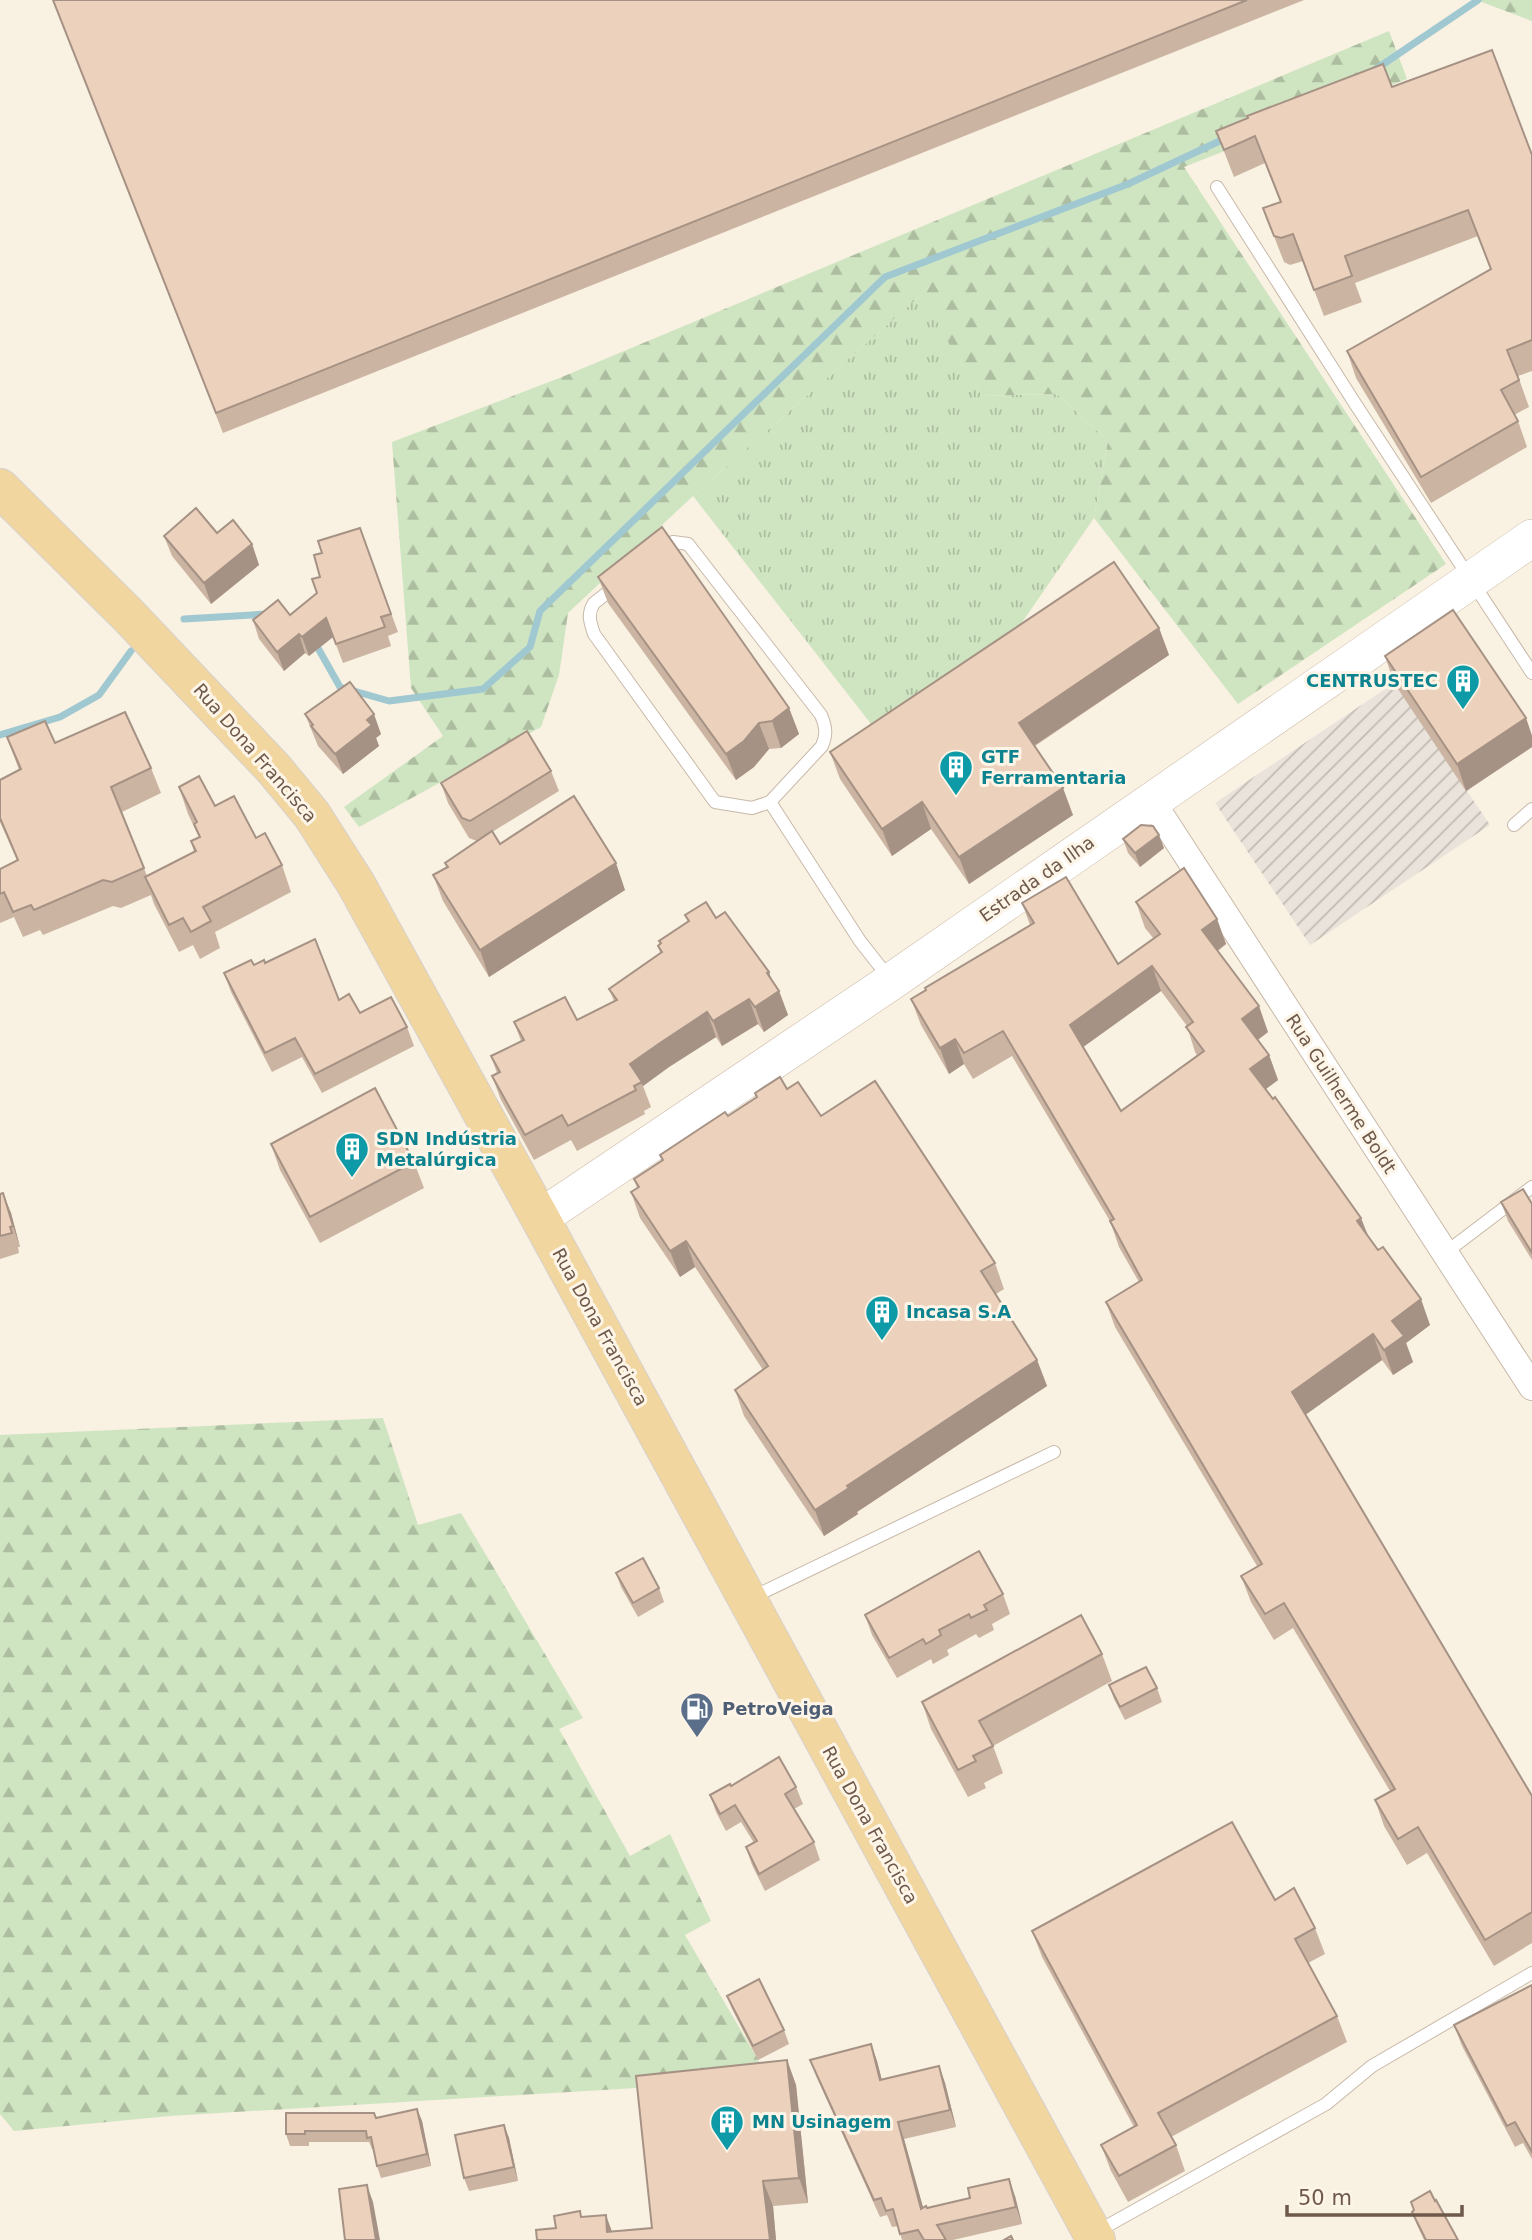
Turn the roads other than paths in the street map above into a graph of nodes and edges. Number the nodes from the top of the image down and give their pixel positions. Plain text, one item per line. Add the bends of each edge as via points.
1 (1217, 187) dead end
2 (0, 488) edge
3 (1532, 538) edge
4 (1471, 580) junction
5 (1532, 673) edge
6 (1151, 800) junction
7 (770, 802) junction
8 (1532, 810) edge
9 (1514, 825) dead end
10 (892, 981) junction
11 (1532, 1187) edge
12 (540, 1218) junction
13 (1445, 1253) junction
14 (1532, 1387) edge
15 (1054, 1452) dead end
16 (748, 1600) junction
17 (1532, 1973) edge
18 (1094, 2237) edge

1 - 4 lane
2 - 12 main road, Rua Dona Francisca via 198,687 312,816 356,884
3 - 4 street, Estrada da Ilha
4 - 5 lane
4 - 6 street, Estrada da Ilha
6 - 10 street, Estrada da Ilha
6 - 13 street, Rua Guilherme Boldt
7 - 7 lane via 822,746 826,736 821,715 688,544 673,542 594,603 589,618 594,634 715,802 752,808
7 - 10 lane via 860,941
8 - 9 lane
10 - 12 street, Estrada da Ilha
11 - 13 lane
12 - 16 main road, Rua Dona Francisca
13 - 14 street, Rua Guilherme Boldt
15 - 16 lane
16 - 18 main road, Rua Dona Francisca
17 - 18 lane via 1372,2066 1326,2104

